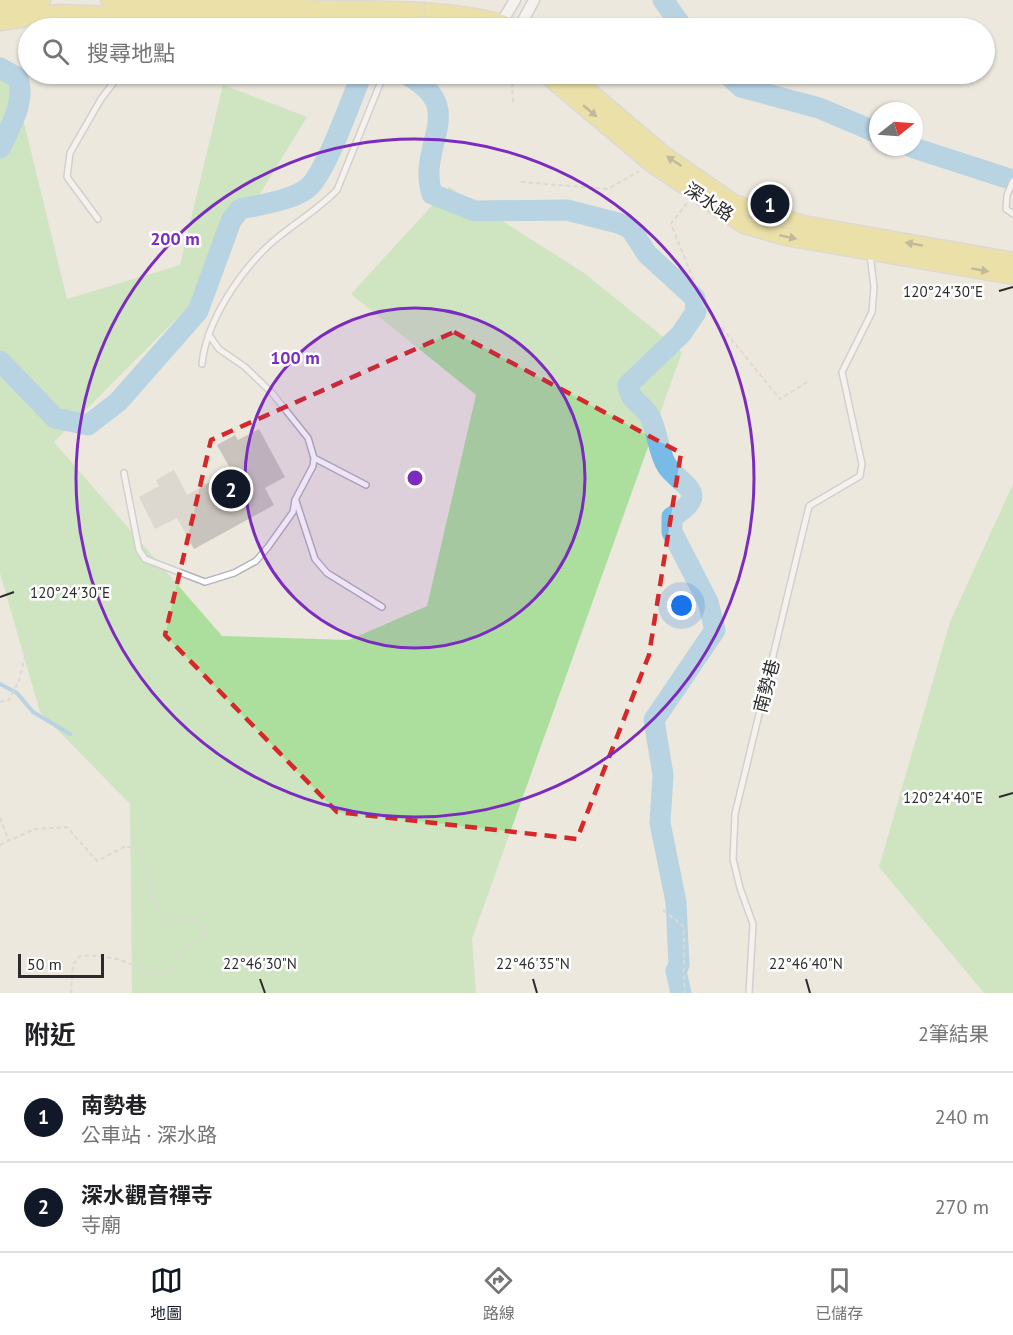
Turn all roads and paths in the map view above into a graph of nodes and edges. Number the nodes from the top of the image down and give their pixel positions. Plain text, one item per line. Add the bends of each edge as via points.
1 (42, 0) edge
2 (109, 0) edge
3 (425, 0) edge
4 (515, 0) edge
5 (534, 0) edge
6 (199, 2) edge
7 (0, 7) edge
8 (140, 10) edge
9 (26, 18) edge
10 (314, 18) edge
11 (361, 18) edge
12 (424, 18) edge
13 (510, 18) edge
14 (517, 18) edge
15 (18, 19) edge
16 (0, 22) edge
17 (112, 84) edge
18 (380, 84) edge
19 (513, 84) edge
20 (557, 84) edge
21 (581, 84) edge
22 (513, 102) dead end
23 (652, 164) junction
24 (1013, 181) edge
25 (521, 182) dead end
26 (694, 194) junction
27 (1013, 214) edge
28 (98, 219) dead end
29 (870, 243) junction
30 (1013, 261) edge
31 (1013, 276) edge
32 (209, 334) junction
33 (202, 364) dead end
34 (807, 382) dead end
35 (314, 458) junction
36 (124, 473) dead end
37 (366, 485) dead end
38 (295, 500) junction
39 (382, 607) dead end
40 (30, 635) dead end
41 (0, 702) edge
42 (0, 818) edge
43 (9, 841) junction
44 (0, 844) edge
45 (663, 910) dead end
46 (71, 993) edge
47 (685, 993) edge
48 (749, 993) edge

1 - 7 main road
2 - 8 main road
3 - 12 path, bridge
4 - 13 street
5 - 14 street
6 - 8 main road
6 - 11 main road
8 - 9 main road
8 - 10 main road
15 - 16 main road
17 - 28 lane via 70,153 68,177
18 - 32 lane via 337,190 269,245 226,301
19 - 22 path
20 -> 23 main road, 深水路
29 -> 21 main road, 深水路 via 734,203 663,154
23 - 25 path via 608,189
23 - 26 main road, 深水路
24 - 27 lane via 1006,195 1006,208
26 -> 29 main road, 深水路 via 744,225 786,237
26 - 34 path via 671,224 704,306 780,399
30 -> 29 main road, 深水路
29 -> 31 main road, 深水路
29 - 48 lane, 南勢巷 via 872,312 842,372 862,464 860,476 809,506 735,814 733,859 753,924
32 - 33 lane
32 - 35 lane via 219,349 272,393 308,438
35 - 37 lane
35 - 38 lane
36 - 38 lane via 139,550 145,559 205,582 256,561 293,512
38 - 39 lane via 315,560 327,573
40 - 41 path via 19,681 9,700
42 - 43 path
43 - 44 path
43 - 46 path via 35,829 67,827 97,861 126,846 141,851 148,864 150,892 160,913 167,917 193,917 203,923 206,936 186,948 168,975 159,976 121,960 80,956 74,964
45 - 47 path via 683,926

